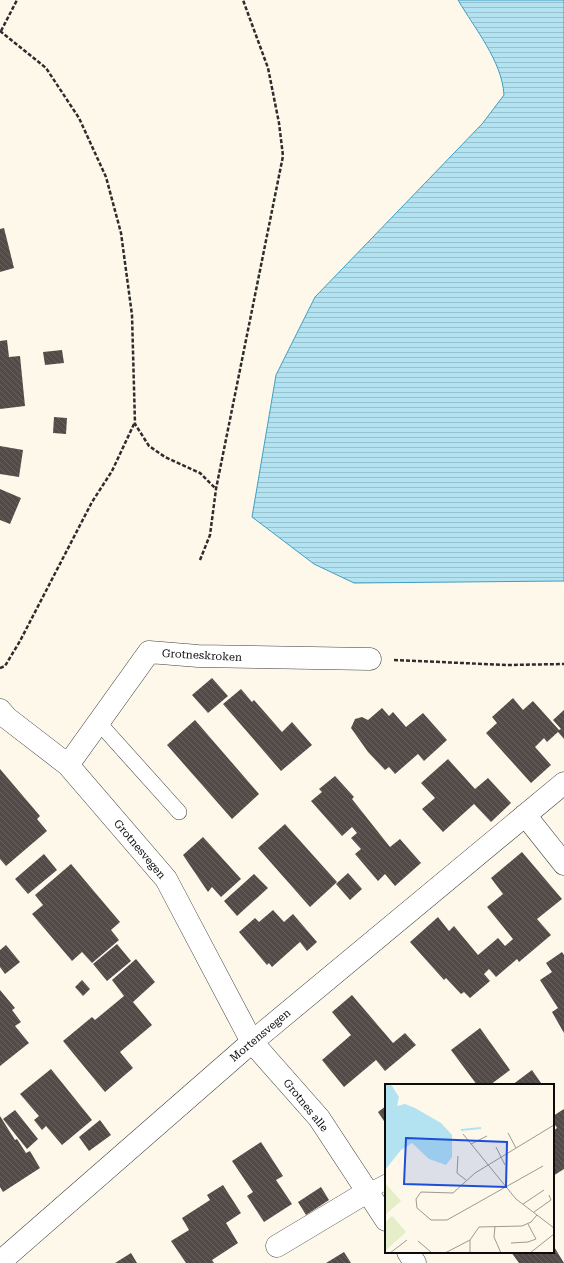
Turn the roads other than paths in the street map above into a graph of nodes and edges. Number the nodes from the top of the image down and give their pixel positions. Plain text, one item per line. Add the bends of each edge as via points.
1 (370, 659) road end
2 (0, 710) edge
3 (99, 723) junction
4 (68, 765) junction
5 (564, 783) edge
6 (179, 812) dead end
7 (525, 815) junction
8 (564, 864) edge
9 (252, 1042) junction
10 (385, 1183) edge
11 (367, 1192) junction
12 (385, 1219) edge
13 (277, 1246) dead end
14 (409, 1253) edge
15 (0, 1262) edge
16 (416, 1263) edge

1 - 3 street, Grotneskroken via 198,656 149,652
2 - 4 street, Grotnesvegen
3 - 4 street, Grotneskroken
3 - 6 lane
4 - 9 street, Grotnesvegen via 166,878
5 - 7 street, Mortensvegen
7 - 8 street
7 - 9 street, Mortensvegen
9 - 11 street, Grotnes alle via 319,1118
9 - 15 street, Mortensvegen
10 - 11 lane
11 - 12 street, Grotnes alle
11 - 13 street
14 - 16 street

